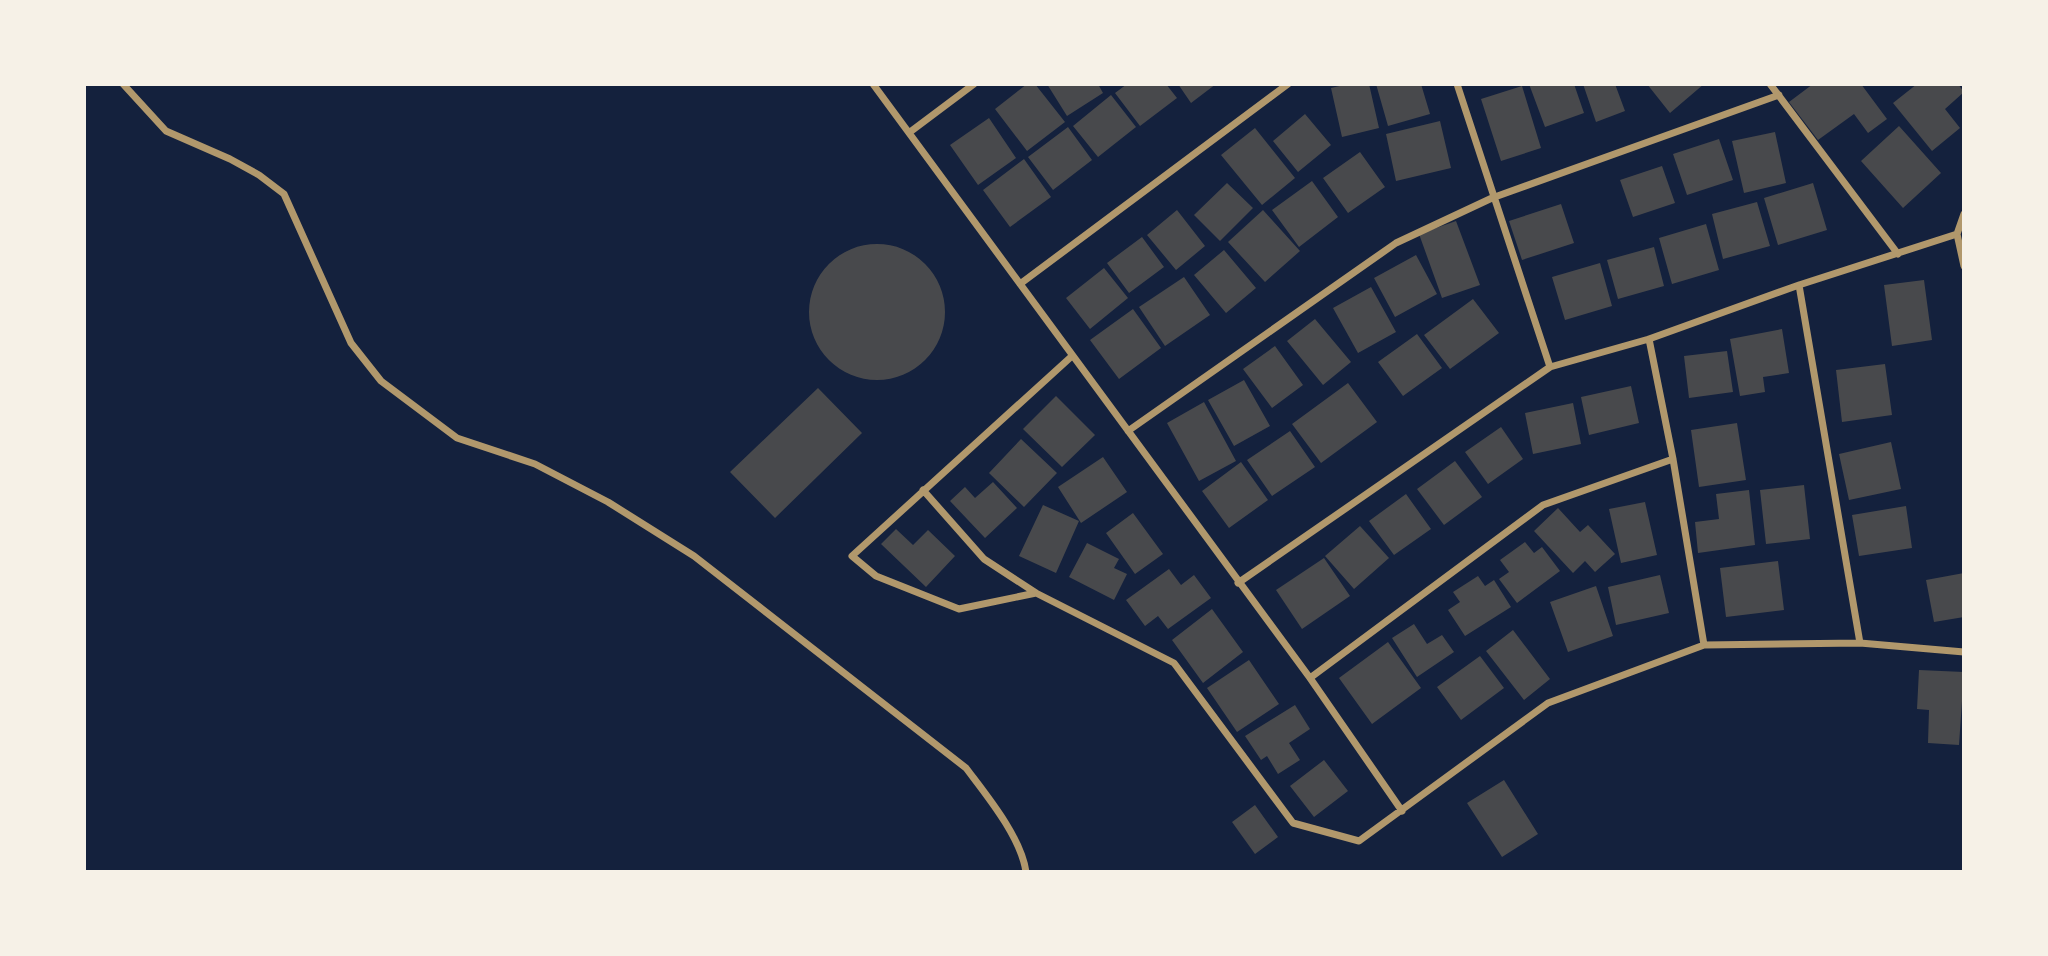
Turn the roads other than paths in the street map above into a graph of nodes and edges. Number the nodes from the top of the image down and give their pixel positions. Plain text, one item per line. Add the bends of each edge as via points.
1 (123, 84) edge
2 (873, 84) edge
3 (974, 84) edge
4 (1288, 84) edge
5 (1457, 84) edge
6 (1770, 84) edge
7 (1779, 95) junction
8 (910, 132) junction
9 (1492, 198) junction
10 (1964, 214) edge
11 (1961, 236) edge
12 (1898, 254) junction
13 (1964, 265) edge
14 (1020, 284) junction
15 (1799, 285) junction
16 (1649, 339) junction
17 (1072, 355) junction
18 (1550, 367) junction
19 (1128, 430) junction
20 (1673, 459) junction
21 (923, 489) junction
22 (1238, 583) junction
23 (1036, 593) junction
24 (1860, 643) junction
25 (1703, 645) junction
26 (1964, 652) edge
27 (1310, 678) junction
28 (1402, 811) junction
29 (1026, 872) edge

1 - 29 street via 166,131 259,175 284,194 351,343 381,381 457,438 535,464 608,502 694,556 966,768 997,808
2 - 8 street
3 - 8 street
4 - 14 street
5 - 9 street
6 - 7 street
7 - 9 street
7 - 12 street
8 - 14 street
9 - 18 street
9 - 19 street via 1396,243
10 - 11 street
11 - 12 street
11 - 13 street
12 - 15 street
14 - 17 street
15 - 16 street
15 - 24 street
16 - 18 street
16 - 20 street
17 - 19 street
17 - 21 street
18 - 22 street
19 - 22 street
20 - 25 street
20 - 27 street via 1542,505
21 - 23 street via 984,559
21 - 23 street via 852,556 876,576 959,608
22 - 27 street
23 - 28 street via 1174,663 1293,823 1359,841
24 - 25 street
24 - 26 street
25 - 28 street via 1548,703
27 - 28 street

